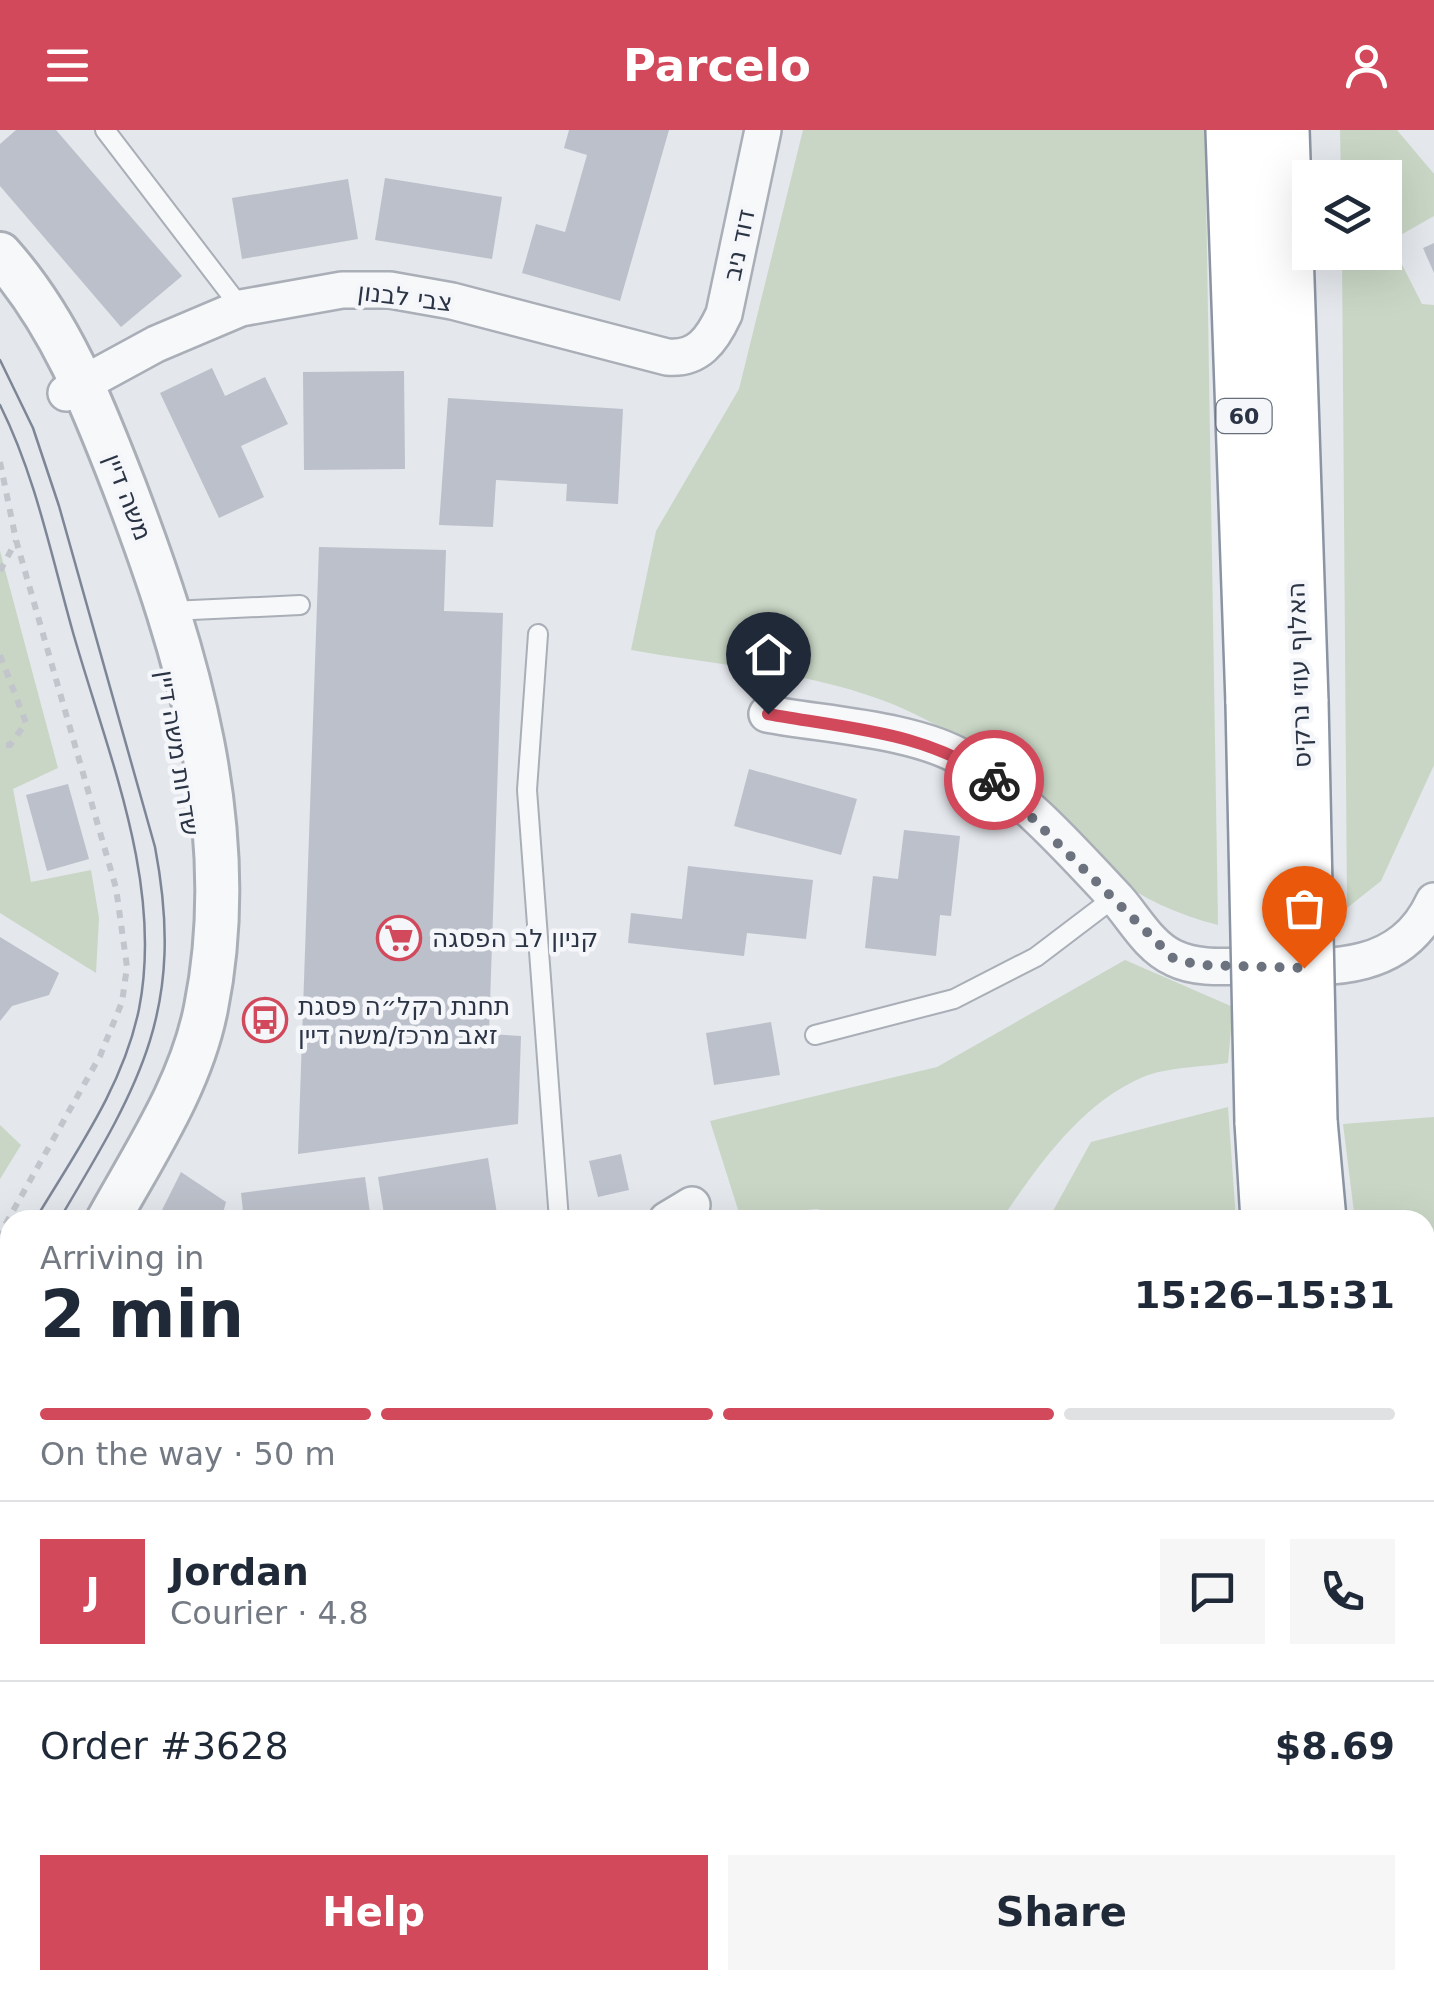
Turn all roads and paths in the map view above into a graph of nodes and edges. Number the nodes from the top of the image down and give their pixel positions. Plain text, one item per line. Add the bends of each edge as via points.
1 (105, 130) edge
2 (764, 130) edge
3 (1234, 130) edge
4 (1281, 130) edge
5 (0, 254) edge
6 (0, 268) edge
7 (241, 308) junction
8 (698, 353) joint
9 (75, 388) junction
10 (0, 462) edge
11 (16, 540) junction
12 (0, 571) edge
13 (300, 605) dead end
14 (171, 611) junction
15 (538, 634) dead end
16 (0, 654) edge
17 (1277, 702) junction
18 (768, 714) dead end
19 (0, 745) edge
20 (1115, 898) junction
21 (1434, 901) edge
22 (814, 1035) dead end
23 (1286, 1121) junction
24 (160, 1126) junction
25 (13, 1210) edge
26 (114, 1210) edge
27 (558, 1210) edge
28 (1271, 1210) edge
29 (1315, 1210) edge

1 - 7 lane
2 - 8 street, דוד ניב via 724,314
3 - 17 highway, האלוף עוזי נרקיס / 60
4 - 17 highway, האלוף עוזי נרקיס / 60
5 - 9 street, שדרות משה דיין via 41,307
6 - 9 street, משה דיין
7 - 8 street, צבי לבנון via 342,290 390,290 667,357
7 - 9 street, צבי לבנון
9 - 14 street, משה דיין
9 - 24 street, שדרות משה דיין via 158,646 192,827 197,936
10 - 11 path
11 - 12 path
11 - 25 path via 116,888 127,967 122,1002 100,1056
13 - 14 lane
14 - 24 street, שדרות משה דיין via 201,743 219,908 206,1012 189,1068
15 - 27 lane via 527,790
16 - 19 path via 26,723 10,745
17 - 23 highway, האלוף עוזי נרקיס / 60, bridge
18 - 20 street via 930,743 964,758 1000,784
20 - 21 street via 1173,958 1198,965 1339,968 1380,958 1412,936
20 - 22 lane via 1036,958 954,999
23 - 28 highway, האלוף עוזי נרקיס / 60
23 - 29 highway, האלוף עוזי נרקיס / 60
24 - 26 street, שדרות משה דיין

